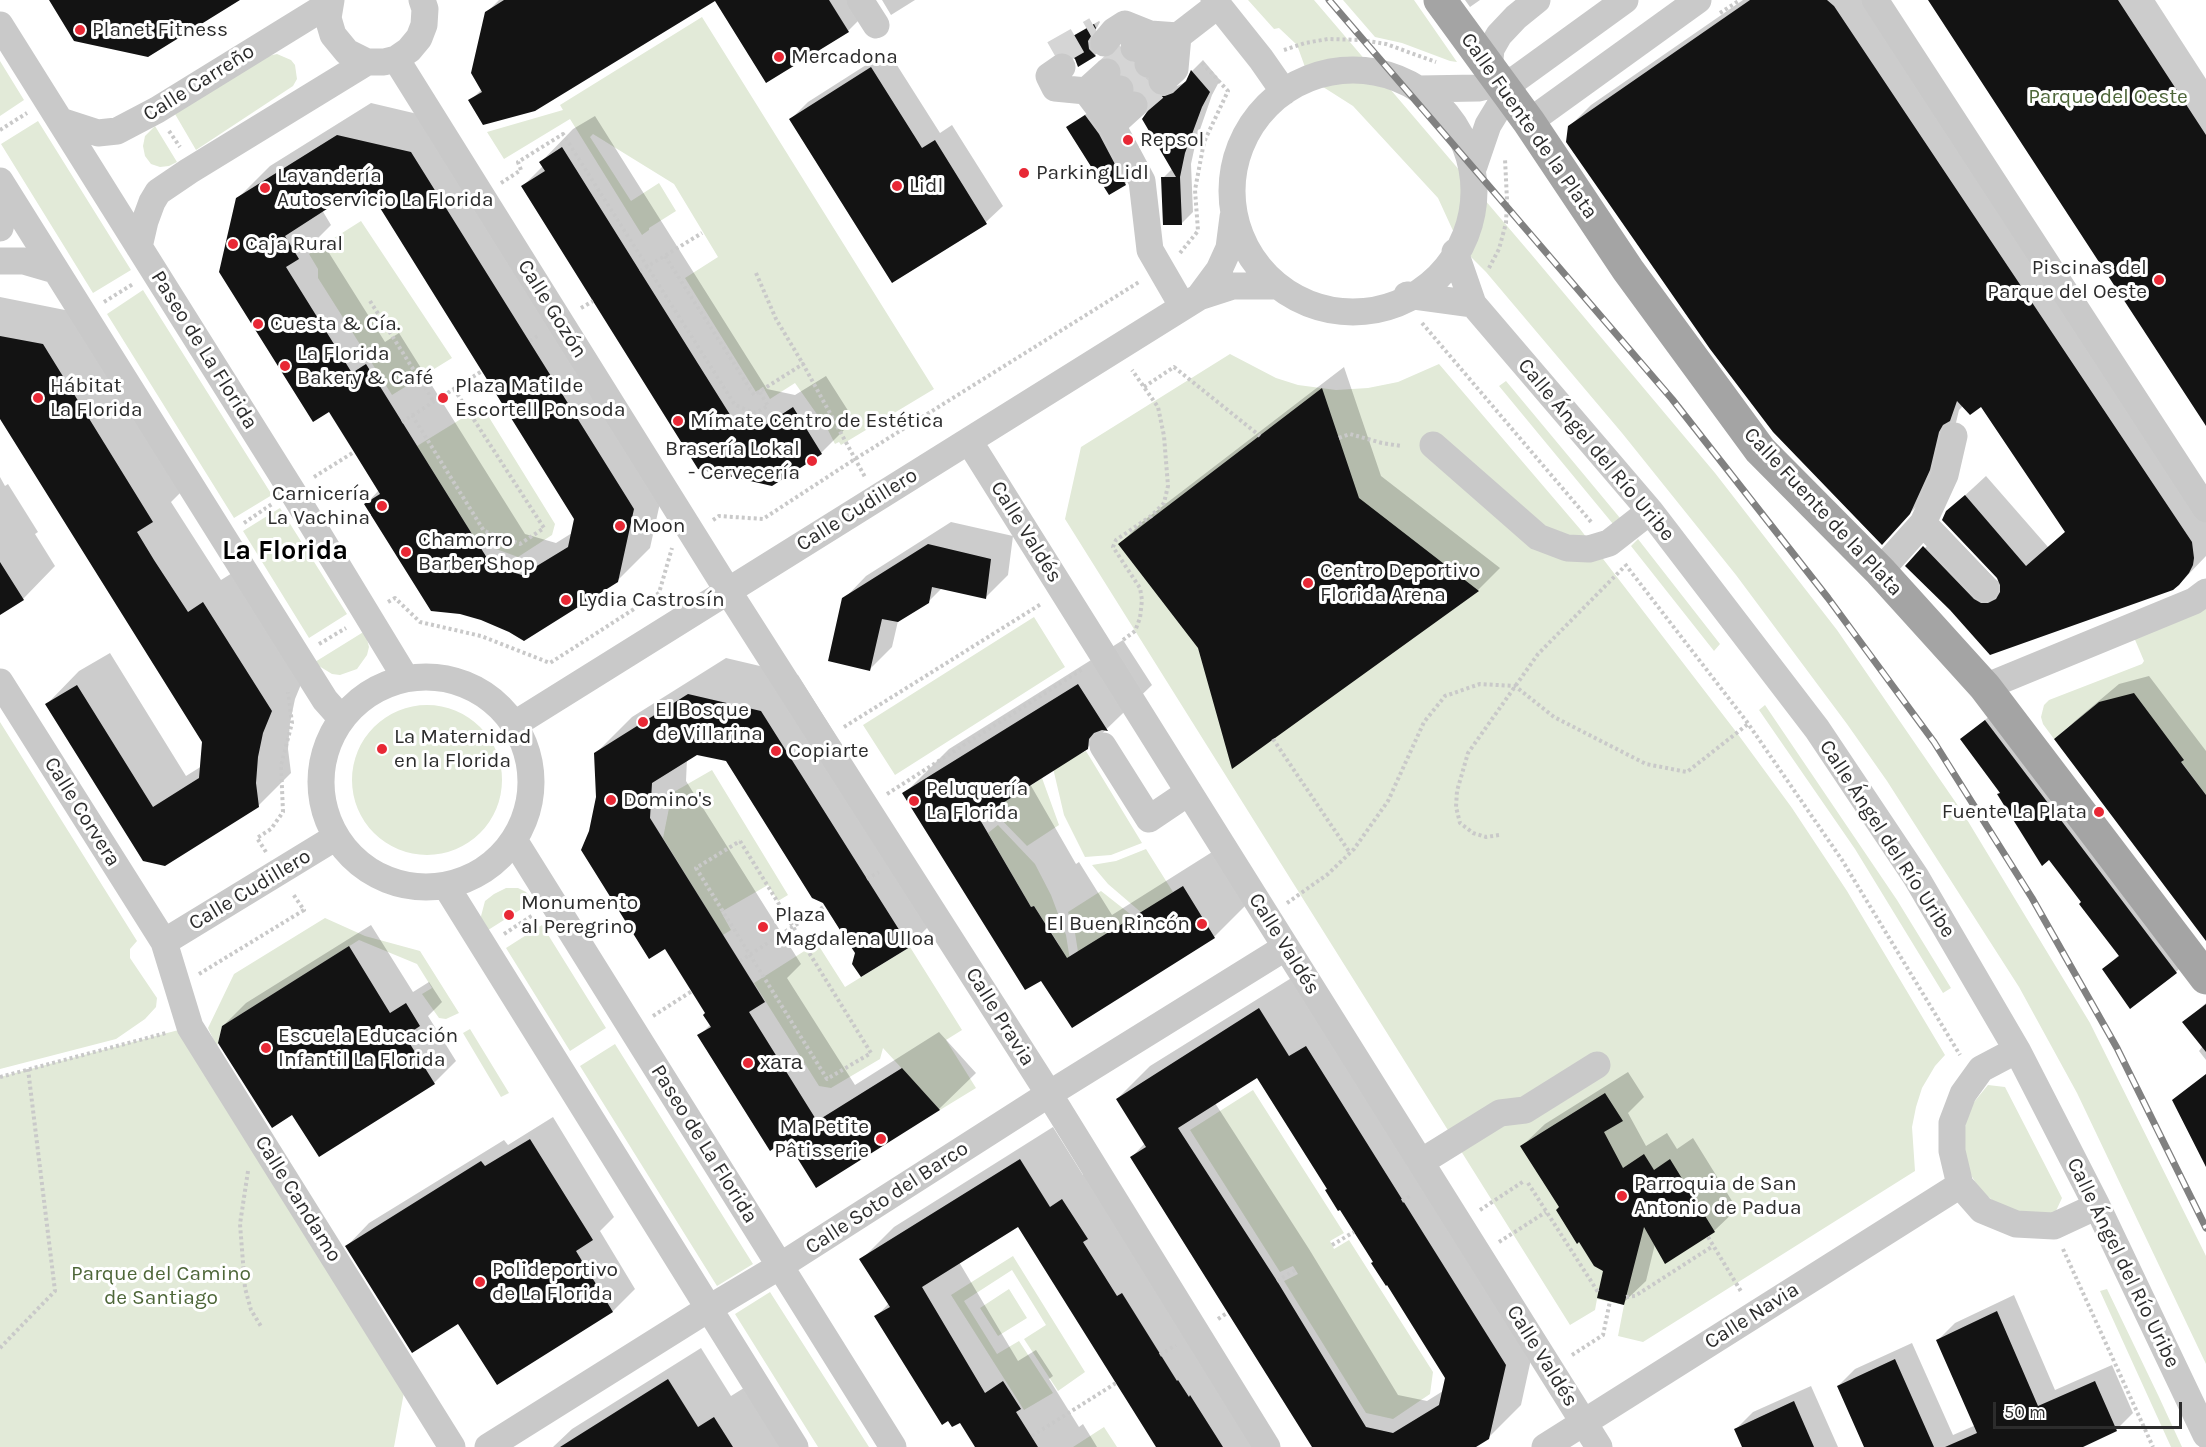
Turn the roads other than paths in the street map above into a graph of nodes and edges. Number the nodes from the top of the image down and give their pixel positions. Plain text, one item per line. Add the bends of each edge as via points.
1 (422, 0) edge
2 (860, 0) edge
3 (1440, 0) edge
4 (1537, 0) edge
5 (1625, 0) edge
6 (1698, 0) edge
7 (1875, 0) edge
8 (330, 2) edge
9 (1216, 3) edge
10 (0, 25) edge
11 (876, 26) dead end
12 (1178, 36) junction
13 (396, 58) junction
14 (367, 62) junction
15 (1055, 66) dead end
16 (1502, 74) junction
17 (1419, 89) junction
18 (1284, 92) junction
19 (1099, 108) junction
20 (61, 121) junction
21 (1529, 122) junction
22 (1474, 166) junction
23 (4, 187) edge
24 (1233, 216) junction
25 (0, 228) edge
26 (139, 247) junction
27 (1457, 249) junction
28 (0, 261) edge
29 (55, 270) junction
30 (1276, 285) junction
31 (1404, 297) junction
32 (1191, 302) junction
33 (1473, 304) junction
34 (1954, 436) dead end
35 (969, 441) junction
36 (1433, 445) dead end
37 (2206, 509) edge
38 (1650, 511) junction
39 (1923, 523) junction
40 (1880, 571) junction
41 (1985, 588) dead end
42 (728, 591) junction
43 (2206, 592) edge
44 (405, 677) junction
45 (0, 682) edge
46 (1985, 687) junction
47 (341, 718) junction
48 (515, 724) junction
49 (1103, 747) dead end
50 (1189, 792) junction
51 (336, 837) junction
52 (514, 840) junction
53 (446, 886) junction
54 (164, 942) junction
55 (1286, 947) junction
56 (2206, 978) edge
57 (2017, 1050) junction
58 (1597, 1065) dead end
59 (1049, 1094) junction
60 (1421, 1162) junction
61 (1960, 1185) junction
62 (2097, 1206) junction
63 (780, 1266) junction
64 (708, 1309) junction
65 (1584, 1423) junction
66 (2206, 1435) edge
67 (452, 1447) edge
68 (488, 1447) edge
69 (795, 1447) edge
70 (893, 1447) edge
71 (1267, 1447) edge
72 (1545, 1447) edge
73 (1599, 1447) edge

1 - 13 street via 424,25 419,38
2 - 11 street
3 - 16 main road, Calle Fuente de la Plata
4 - 16 street via 1499,35 1491,49
5 - 16 street
6 - 21 street
7 - 37 street
8 - 14 street via 328,18 333,35 347,52
8 - 20 street, Calle Carreño via 117,132 89,131
9 - 12 street
9 - 18 street
10 - 20 street, Paseo de La Florida
12 - 12 street via 1130,47 1175,69
13 - 14 street
13 - 42 street, Calle Gozón
14 - 26 street via 158,192
15 - 19 street via 1055,88
16 - 17 street via 1478,88
16 - 21 main road, Calle Fuente de la Plata
16 - 22 street
17 - 18 street via 1403,81 1352,71 1309,78
17 - 22 street via 1452,120
18 - 24 street via 1250,127 1238,152 1231,190
19 - 19 street via 1121,89
19 - 32 street via 1142,181 1150,250
20 - 26 street, Paseo de La Florida
21 - 40 main road, Calle Fuente de la Plata via 1628,270 1760,450
22 - 27 street via 1474,213
23 - 25 street
23 - 29 street
24 - 30 street via 1252,259
24 - 32 street, Calle Cudillero via 1229,248 1219,270
26 - 44 street, Paseo de La Florida
27 - 31 street via 1429,281
27 - 33 street, Calle Ángel del Río Uribe
28 - 29 street via 24,261
29 - 47 street via 297,657
30 - 31 street via 1304,303 1325,310 1378,308
30 - 32 street, Calle Cudillero via 1233,286
31 - 33 street
32 - 35 street, Calle Cudillero
33 - 38 street, Calle Ángel del Río Uribe
34 - 39 street via 1945,475
35 - 42 street, Calle Cudillero
35 - 50 street, Calle Valdés
36 - 38 street via 1538,537 1567,548 1589,549 1609,543
38 - 57 street, Calle Ángel del Río Uribe via 1817,729 1916,877
39 - 40 street
39 - 41 street
40 - 46 main road, Calle Fuente de la Plata
42 - 48 street, Calle Cudillero
42 - 59 street, Calle Pravia
43 - 46 street via 2194,601
44 - 47 street via 369,692
44 - 48 street via 437,676 467,684 494,701
45 - 54 street, Calle Corvera
46 - 56 main road, Calle Fuente de la Plata
47 - 51 street via 323,756 321,798
48 - 52 street via 530,762 530,803
49 - 50 street via 1149,819
50 - 55 street, Calle Valdés
51 - 53 street via 356,862 383,879 414,887
51 - 54 street, Calle Cudillero
52 - 53 street via 485,870
52 - 63 street, Paseo de La Florida
53 - 64 street
54 - 67 street, Calle Candamo via 190,1027
55 - 59 street, Calle Soto del Barco
55 - 60 street, Calle Valdés
57 - 61 street via 1981,1069 1963,1094 1952,1123 1952,1151
57 - 62 street, Calle Ángel del Río Uribe
58 - 60 street via 1525,1110 1500,1113
59 - 63 street, Calle Soto del Barco
59 - 71 street, Calle Pravia
60 - 65 street, Calle Valdés
61 - 62 street via 1982,1210 2016,1224 2054,1226
61 - 65 street, Calle Navia
62 - 66 street, Calle Ángel del Río Uribe
63 - 64 street, Calle Soto del Barco
63 - 70 street, Paseo de La Florida
64 - 68 street, Calle Soto del Barco
64 - 69 street
65 - 72 street, Calle Navia
65 - 73 street, Calle Valdés

